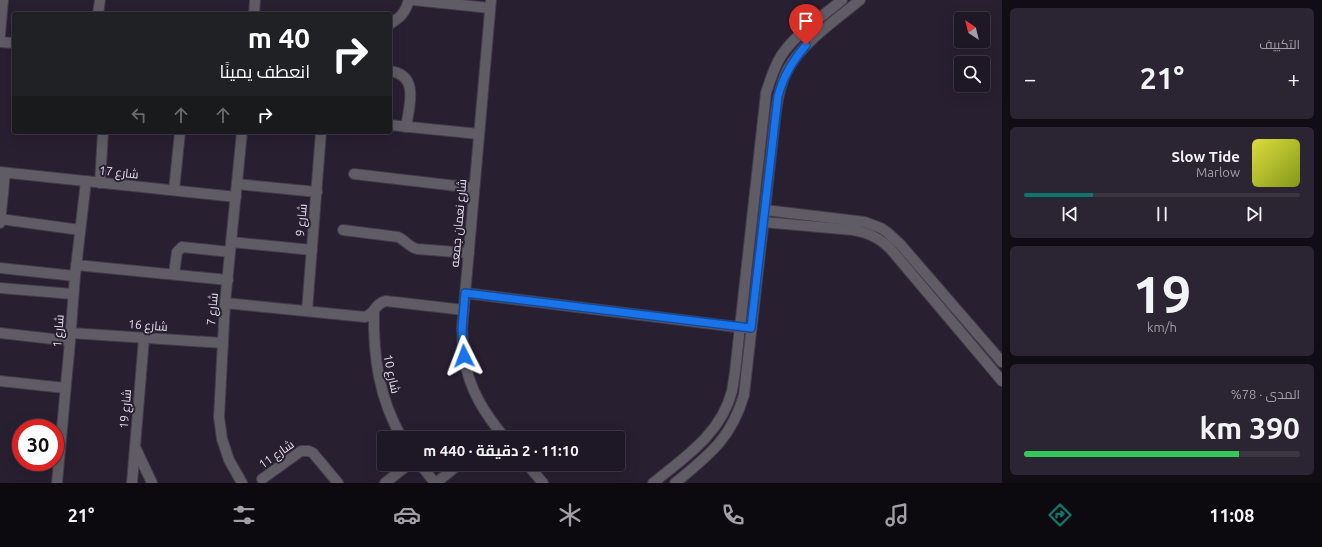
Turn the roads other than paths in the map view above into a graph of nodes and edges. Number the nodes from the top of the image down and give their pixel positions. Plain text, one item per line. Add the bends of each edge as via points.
1 (3, 0) edge
2 (100, 0) edge
3 (255, 0) edge
4 (408, 0) edge
5 (413, 0) edge
6 (842, 0) edge
7 (860, 0) edge
8 (490, 4) edge
9 (98, 12) edge
10 (254, 12) edge
11 (392, 23) edge
12 (0, 35) edge
13 (0, 42) edge
14 (12, 43) edge
15 (392, 72) edge
16 (392, 125) edge
17 (406, 127) junction
18 (103, 134) edge
19 (180, 134) edge
20 (242, 134) edge
21 (322, 134) edge
22 (479, 134) junction
23 (2, 173) edge
24 (354, 174) dead end
25 (86, 181) junction
26 (100, 183) junction
27 (237, 184) junction
28 (474, 188) junction
29 (174, 190) junction
30 (317, 192) junction
31 (754, 196) junction
32 (236, 197) junction
33 (766, 197) junction
34 (764, 210) junction
35 (0, 219) edge
36 (763, 222) junction
37 (0, 223) edge
38 (80, 230) junction
39 (343, 230) dead end
40 (231, 247) junction
41 (312, 250) junction
42 (469, 253) junction
43 (76, 265) junction
44 (0, 268) edge
45 (174, 274) junction
46 (75, 276) junction
47 (228, 280) junction
48 (0, 288) edge
49 (465, 293) junction
50 (73, 294) junction
51 (225, 303) junction
52 (464, 310) junction
53 (307, 311) junction
54 (374, 311) junction
55 (740, 327) junction
56 (751, 328) junction
57 (0, 333) edge
58 (71, 337) junction
59 (144, 338) junction
60 (223, 343) junction
61 (1002, 362) edge
62 (0, 381) edge
63 (1002, 381) edge
64 (65, 388) junction
65 (398, 431) edge
66 (500, 431) edge
67 (135, 447) junction
68 (401, 471) edge
69 (426, 471) edge
70 (451, 471) edge
71 (533, 471) edge
72 (262, 479) dead end
73 (239, 482) edge
74 (57, 483) edge
75 (132, 483) edge
76 (152, 483) edge
77 (338, 483) edge
78 (386, 483) edge
79 (436, 483) edge
80 (543, 483) edge
81 (652, 483) edge
82 (675, 483) edge

1 - 12 street
2 - 9 street
3 - 10 street
4 - 11 street via 399,19
5 - 8 street
6 - 31 street via 789,46 774,68 766,93
7 - 33 street via 806,45 788,68 778,96
8 - 22 street, شارع نعمان جمعه
13 - 14 street
15 - 17 street via 401,74 409,84
16 - 17 street
17 - 22 street
18 - 26 street
19 - 29 street
20 - 27 street, شارع 7
21 - 30 street, شارع 9
22 - 28 street, شارع نعمان جمعه
23 - 25 street, شارع 17
23 - 35 street
24 - 28 street
25 - 26 street, شارع 17
25 - 38 street, شارع 1
26 - 29 street, شارع 17
27 - 30 street
27 - 32 street, شارع 7
28 - 42 street, شارع نعمان جمعه
29 - 32 street, شارع 17
30 - 41 street, شارع 9
31 - 33 street
31 - 55 street
32 - 40 street, شارع 7
33 - 34 street
34 - 36 street
34 - 61 street via 857,220 884,230 900,244
35 - 37 street
35 - 38 street
36 - 56 street
36 - 63 street via 853,230 880,239
38 - 43 street, شارع 1
39 - 42 street via 398,237 417,249
40 - 41 street
40 - 45 street via 182,247 177,252
40 - 47 street, شارع 7
41 - 53 street, شارع 9
42 - 49 street, شارع نعمان جمعه
43 - 45 street
43 - 46 street, شارع 1
44 - 46 street
45 - 47 street
46 - 50 street, شارع 1
47 - 51 street, شارع 7
48 - 50 street
49 - 52 street, شارع نعمان جمعه
49 - 55 street
50 - 58 street, شارع 1
51 - 53 street
51 - 60 street, شارع 7
52 - 54 street via 386,301 378,304
52 - 66 street, شارع نعمان جمعه via 464,356 470,382 481,407
53 - 54 street via 364,317
54 - 65 street, شارع 10 via 374,350 380,384 390,416
55 - 56 street
55 - 81 street via 732,390 718,424 706,438
56 - 82 street via 740,410 715,448
57 - 58 street, شارع 16
58 - 59 street, شارع 16
58 - 64 street, شارع 1
59 - 60 street, شارع 16
59 - 67 street, شارع 19
60 - 73 street, شارع 7 via 219,417 222,439
62 - 64 street
64 - 74 street, شارع 1
67 - 75 street, شارع 19
67 - 76 street
68 - 78 street
69 - 79 street
70 - 79 street
71 - 80 street
72 - 77 street, شارع 11 via 305,450 313,453

